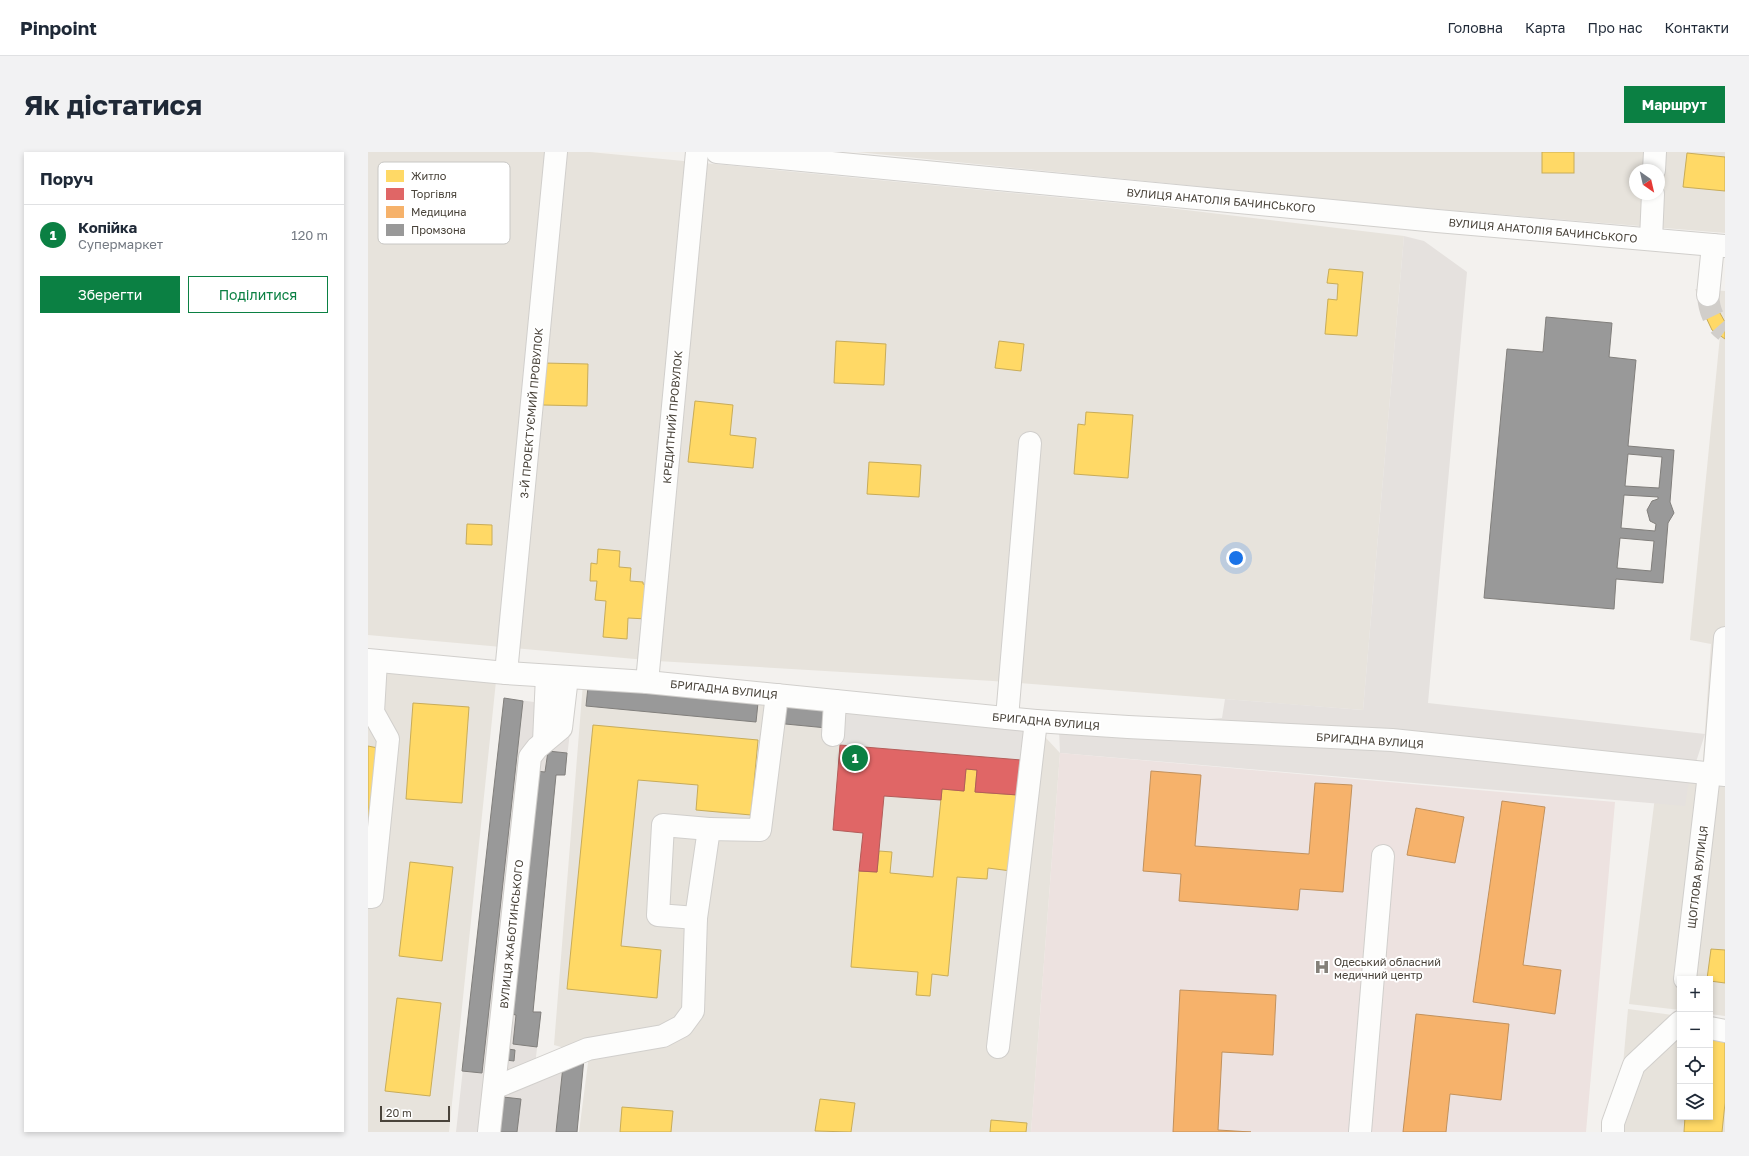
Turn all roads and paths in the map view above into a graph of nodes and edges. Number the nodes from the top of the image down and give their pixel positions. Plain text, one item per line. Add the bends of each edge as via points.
1 (556, 152) edge
2 (697, 152) edge
3 (717, 152) edge
4 (1655, 152) edge
5 (1654, 164) edge
6 (1653, 200) edge
7 (1651, 239) junction
8 (1719, 246) edge
9 (1708, 295) tunnel mouth
10 (1030, 443) dead end
11 (1725, 638) edge
12 (372, 660) edge
13 (506, 673) junction
14 (557, 676) junction
15 (647, 682) junction
16 (777, 695) junction
17 (835, 701) junction
18 (1007, 718) junction
19 (1036, 721) junction
20 (833, 735) dead end
21 (1716, 775) edge
22 (709, 829) junction
23 (1383, 856) dead end
24 (368, 897) edge
25 (696, 918) junction
26 (1686, 976) edge
27 (1677, 1025) edge
28 (1713, 1029) edge
29 (1725, 1031) edge
30 (998, 1047) dead end
31 (494, 1088) junction
32 (489, 1132) edge
33 (1360, 1132) edge
34 (1613, 1132) edge

1 - 13 street, 3-Й ПРОЕКТУЄМИЙ ПРОВУЛОК
2 - 15 street, КРЕДИТНИЙ ПРОВУЛОК
3 - 7 street, ВУЛИЦЯ АНАТОЛІЯ БАЧИНСЬКОГО
4 - 5 street
6 - 7 street
7 - 8 street, ВУЛИЦЯ АНАТОЛІЯ БАЧИНСЬКОГО
8 - 9 street
10 - 18 street
11 - 21 street, ЩОГЛОВА ВУЛИЦЯ
12 - 13 street, БРИГАДНА ВУЛИЦЯ
12 - 24 street via 373,712 388,739 372,897
13 - 14 street, БРИГАДНА ВУЛИЦЯ
14 - 15 street, БРИГАДНА ВУЛИЦЯ
14 - 31 street, ВУЛИЦЯ ЖАБОТИНСЬКОГО via 561,728 530,757
15 - 16 street, БРИГАДНА ВУЛИЦЯ
16 - 17 street, БРИГАДНА ВУЛИЦЯ
16 - 22 street via 760,830
17 - 18 street, БРИГАДНА ВУЛИЦЯ
17 - 20 street
18 - 19 street, БРИГАДНА ВУЛИЦЯ
19 - 21 street, БРИГАДНА ВУЛИЦЯ via 1392,740
19 - 30 street
21 - 26 street, ЩОГЛОВА ВУЛИЦЯ
22 - 25 street
22 - 25 street via 663,825 658,915
23 - 33 street
25 - 31 street via 692,1011 682,1026 663,1036 588,1049
27 - 34 street via 1634,1065 1613,1123
28 - 29 street
31 - 32 street, ВУЛИЦЯ ЖАБОТИНСЬКОГО

